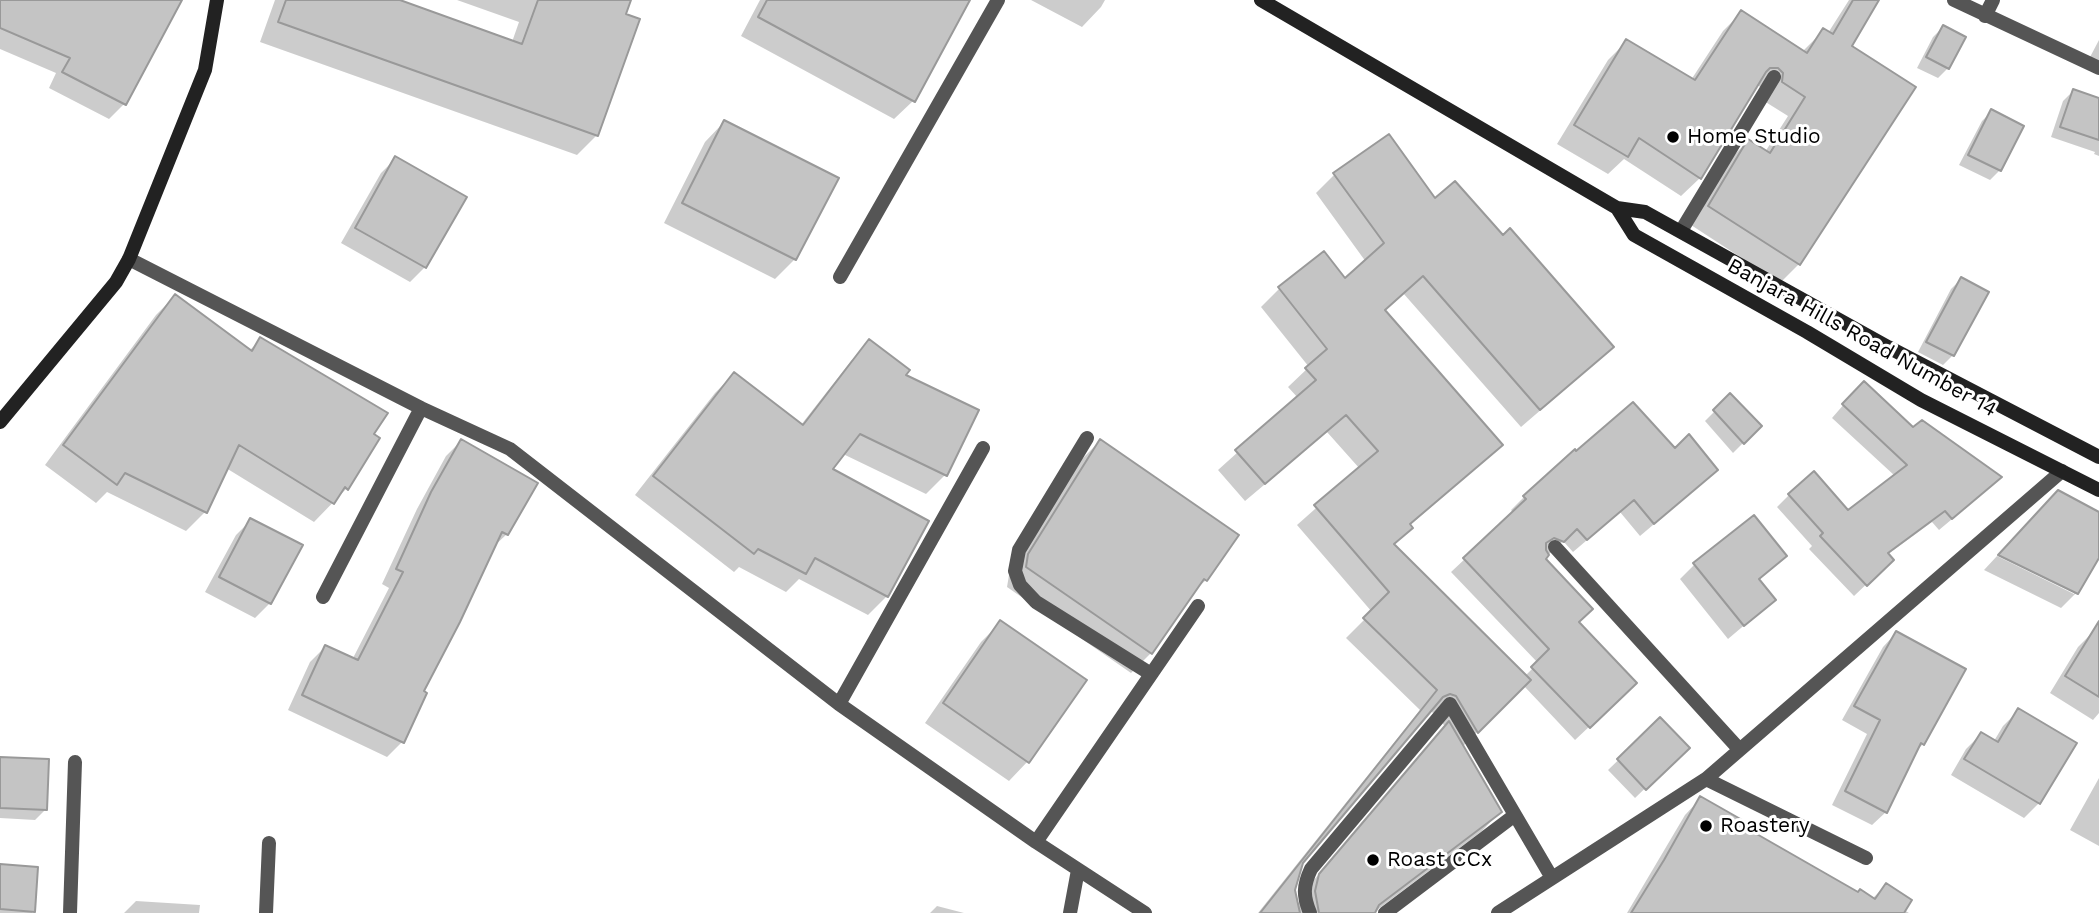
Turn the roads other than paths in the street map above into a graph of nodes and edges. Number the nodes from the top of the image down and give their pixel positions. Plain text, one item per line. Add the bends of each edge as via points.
1 (218, 0) edge
2 (998, 0) edge
3 (1261, 0) edge
4 (1954, 0) edge
5 (1993, 0) edge
6 (1985, 16) junction
7 (2099, 68) edge
8 (1774, 76) dead end
9 (1617, 208) junction
10 (1681, 231) junction
11 (129, 259) junction
12 (840, 277) dead end
13 (421, 408) junction
14 (0, 422) edge
15 (1087, 438) dead end
16 (984, 448) dead end
17 (2099, 457) edge
18 (2062, 471) junction
19 (2099, 490) edge
20 (1555, 547) dead end
21 (323, 597) dead end
22 (1198, 607) dead end
23 (1151, 674) junction
24 (839, 704) junction
25 (1738, 749) junction
26 (75, 762) dead end
27 (1706, 779) junction
28 (1515, 815) junction
29 (1036, 842) junction
30 (269, 843) dead end
31 (1866, 858) dead end
32 (1078, 870) junction
33 (1552, 878) junction
34 (70, 913) edge
35 (266, 913) edge
36 (1070, 913) edge
37 (1145, 913) edge
38 (1310, 913) edge
39 (1385, 913) edge
40 (1498, 913) edge

1 - 11 street via 205,70
2 - 12 street
3 - 9 street, Banjara Hills Road Number 14
4 - 6 street
5 - 6 street
6 - 7 street
8 - 10 street
9 - 10 street, Banjara Hills Road Number 14 via 1645,212
9 - 18 street, Banjara Hills Road Number 14 via 1634,235 1921,400
10 - 17 street, Banjara Hills Road Number 14 via 1898,353
11 - 13 street
11 - 14 street via 116,282
13 - 21 street
13 - 24 street via 510,449
15 - 23 street via 1019,550 1015,571 1020,585 1036,603
16 - 24 street
18 - 19 street, Banjara Hills Road Number 14
18 - 25 street
20 - 25 street
22 - 23 street
23 - 29 street
24 - 29 street
25 - 27 street
26 - 34 street
27 - 31 street
27 - 33 street
28 - 33 street
28 - 38 street via 1450,704 1311,869 1304,884
28 - 39 street
29 - 32 street
30 - 35 street
32 - 36 street
32 - 37 street
33 - 40 street

